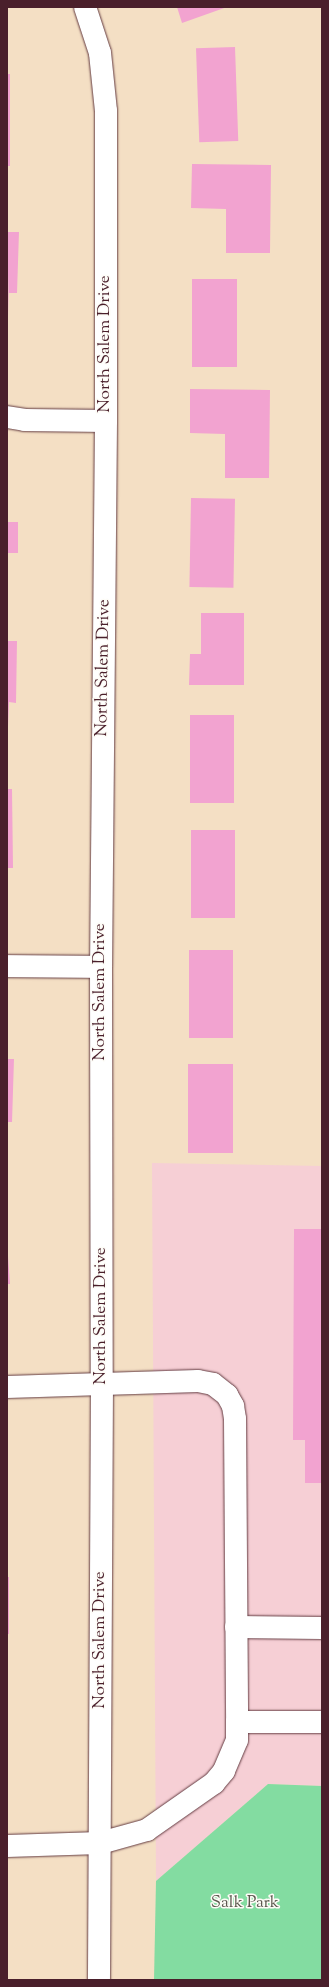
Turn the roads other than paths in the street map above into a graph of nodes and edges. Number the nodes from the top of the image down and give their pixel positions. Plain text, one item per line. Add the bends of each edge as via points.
1 (85, 7) edge
2 (7, 417) edge
3 (106, 421) junction
4 (7, 966) edge
5 (101, 967) junction
6 (102, 1382) junction
7 (7, 1387) edge
8 (236, 1628) junction
9 (322, 1628) edge
10 (236, 1722) junction
11 (322, 1722) edge
12 (100, 1842) junction
13 (7, 1846) edge
14 (99, 1980) edge

1 - 3 street, North Salem Drive via 100,53 106,111
2 - 3 street via 25,420
3 - 5 street, North Salem Drive
4 - 5 street
5 - 6 street, North Salem Drive
6 - 7 street
6 - 8 street via 198,1381 220,1389 233,1406
6 - 12 street, North Salem Drive
8 - 9 street
8 - 10 street
10 - 11 street
10 - 12 street via 233,1753 224,1771 214,1783 147,1830
12 - 13 street
12 - 14 street, North Salem Drive

